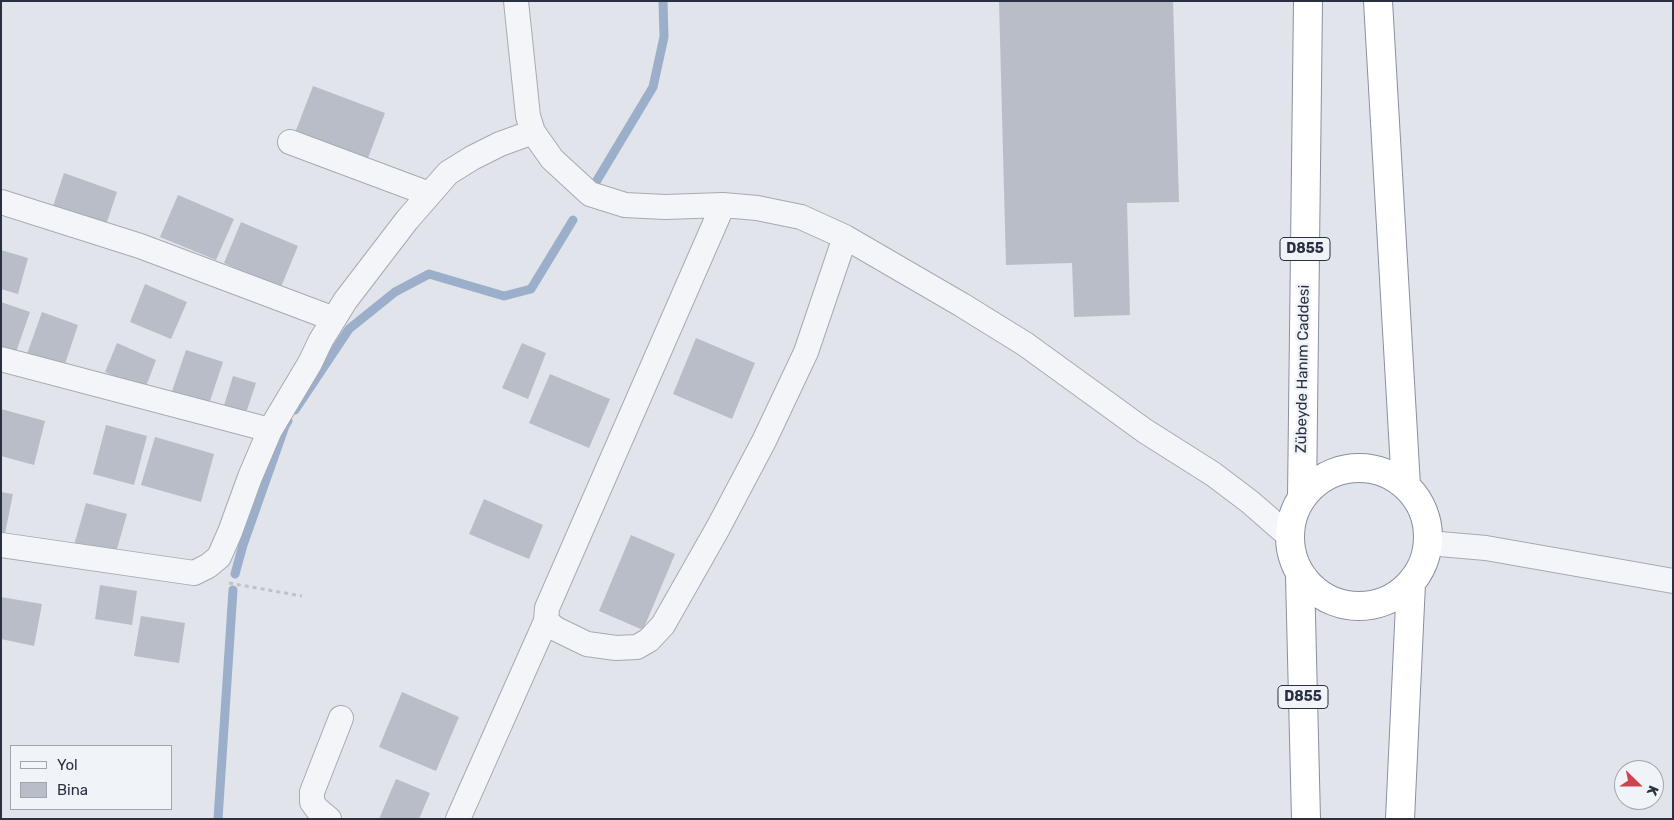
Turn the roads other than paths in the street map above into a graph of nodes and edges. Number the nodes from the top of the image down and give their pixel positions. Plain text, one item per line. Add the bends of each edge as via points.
1 (516, 1) edge
2 (1308, 1) edge
3 (1378, 1) edge
4 (533, 132) junction
5 (290, 142) dead end
6 (429, 194) junction
7 (1, 202) edge
8 (722, 205) junction
9 (845, 237) junction
10 (334, 319) junction
11 (1, 359) edge
12 (270, 430) junction
13 (1406, 486) junction
14 (1302, 497) junction
15 (1289, 536) junction
16 (1428, 543) junction
17 (1, 544) edge
18 (1300, 576) junction
19 (1673, 581) edge
20 (1412, 583) junction
21 (546, 622) junction
22 (341, 718) dead end
23 (329, 819) edge
24 (458, 819) edge
25 (1306, 819) edge
26 (1400, 819) edge

1 - 4 street via 528,116
2 - 14 highway, Zübeyde Hanım Caddesi / D855
3 - 13 highway
4 - 6 street via 466,161 448,173
4 - 8 street via 552,159 590,194 625,205
5 - 6 street
6 - 10 street
7 - 10 street via 140,246
8 - 9 street via 801,217
8 - 21 street via 548,608
9 - 15 street via 1024,344 1145,431 1213,474
9 - 21 street via 802,361 750,468 663,624 649,640 637,646 616,648 587,644
10 - 12 street
11 - 12 street
12 - 17 street via 218,557 194,573
13 - 14 highway, Zübeyde Hanım Caddesi / D855 via 1386,473 1363,468 1340,470 1318,480
13 - 16 highway, Zübeyde Hanım Caddesi / D855 via 1419,502 1427,522
14 - 15 highway, Zübeyde Hanım Caddesi / D855 via 1292,516
15 - 18 highway, Zübeyde Hanım Caddesi / D855 via 1292,557
16 - 19 street via 1486,548
16 - 20 highway, Zübeyde Hanım Caddesi / D855 via 1423,564
18 - 20 highway, Zübeyde Hanım Caddesi / D855 via 1314,592 1333,603 1354,607 1376,605 1395,597
18 - 25 highway, Zübeyde Hanım Caddesi / D855
20 - 26 highway, Zübeyde Hanım Caddesi / D855
21 - 24 street
22 - 23 street via 312,792 312,802

